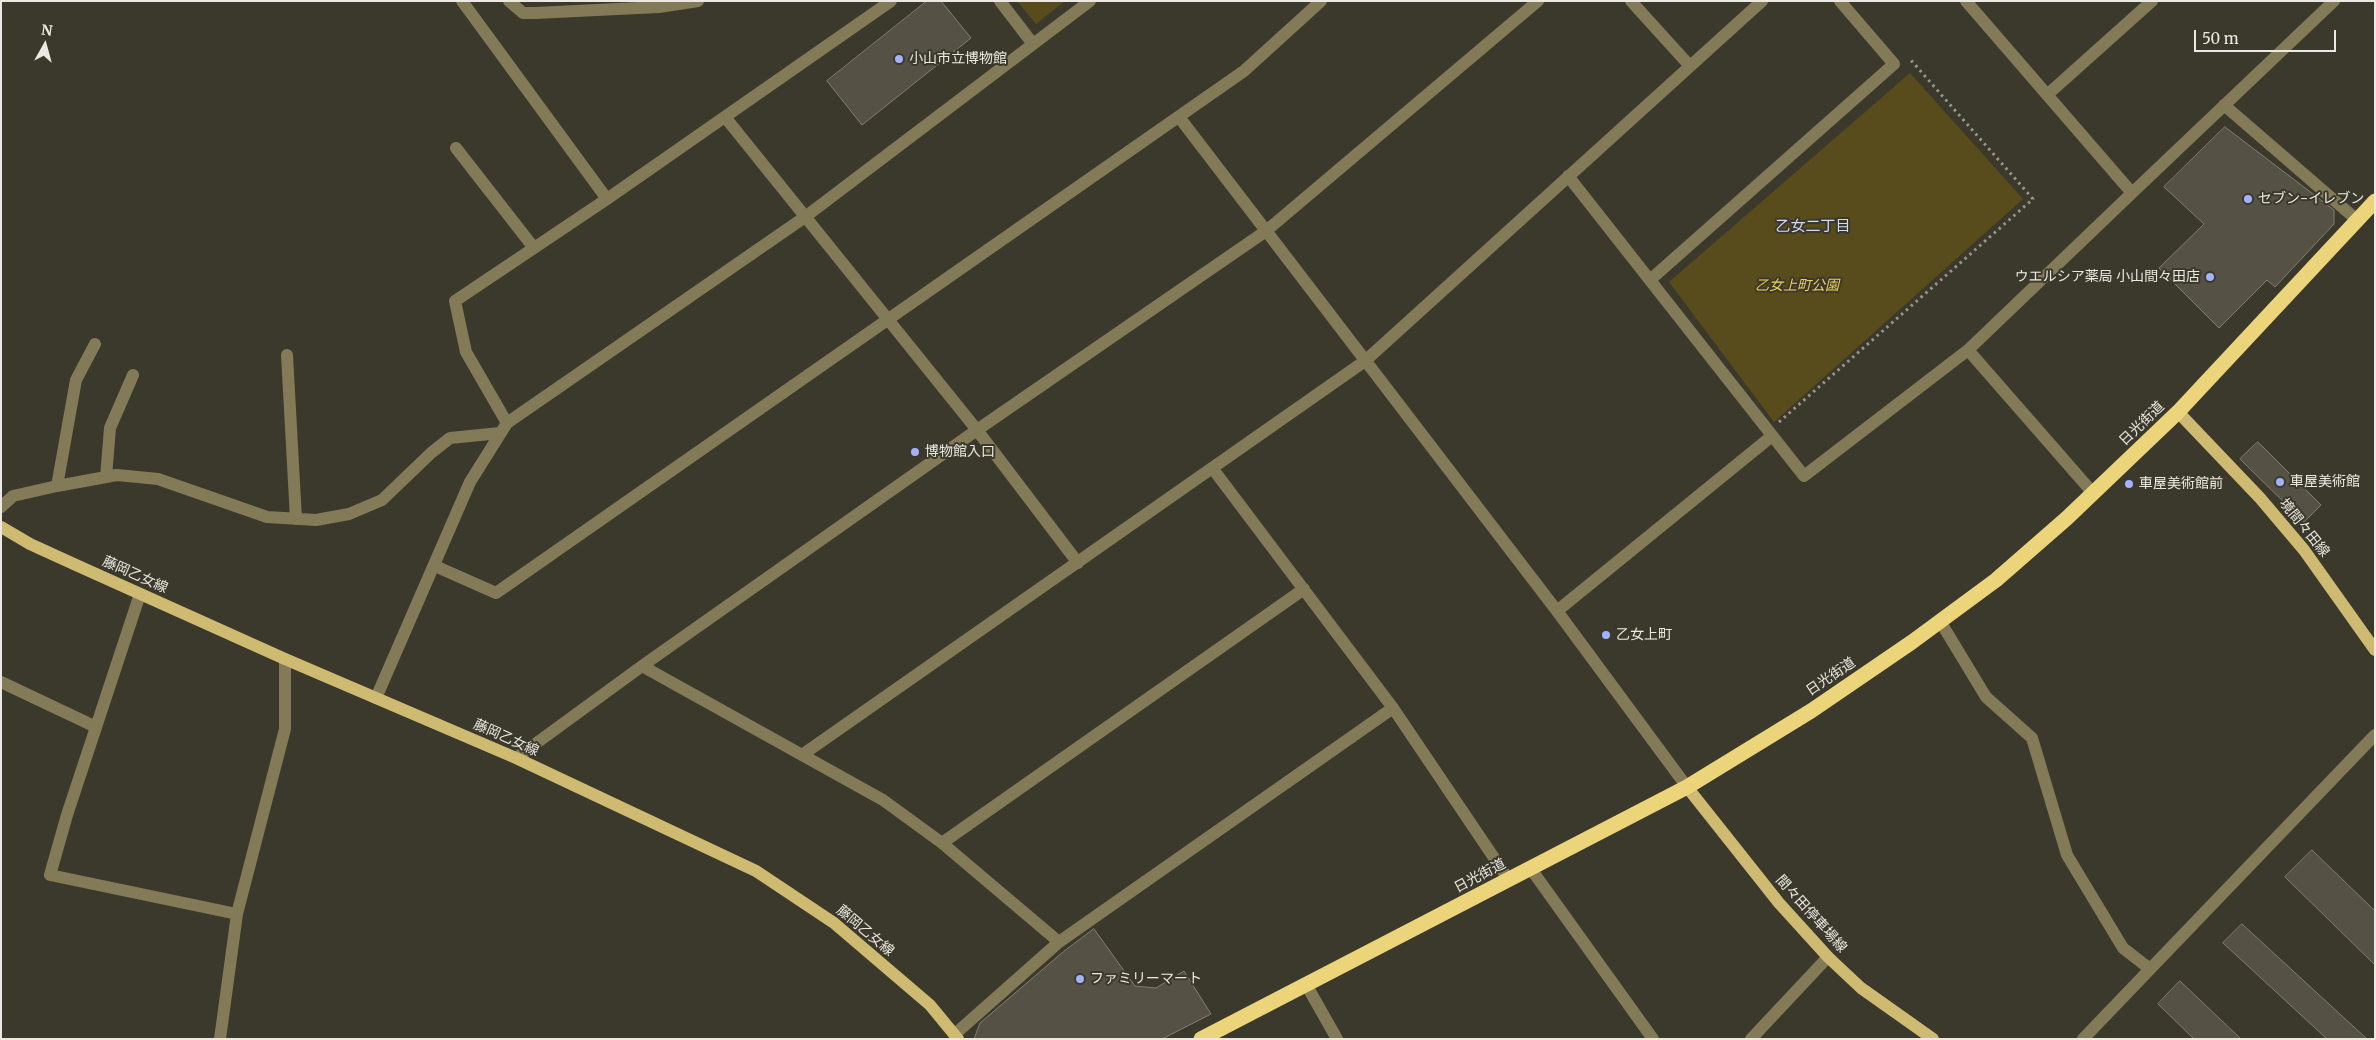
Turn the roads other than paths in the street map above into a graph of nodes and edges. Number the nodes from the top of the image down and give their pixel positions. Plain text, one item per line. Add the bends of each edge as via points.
1 (462, 1) edge
2 (509, 1) edge
3 (698, 1) edge
4 (891, 1) edge
5 (1000, 1) edge
6 (1090, 1) edge
7 (1321, 1) edge
8 (1538, 1) edge
9 (1631, 1) edge
10 (1762, 1) edge
11 (1840, 1) edge
12 (1966, 1) edge
13 (2152, 1) edge
14 (2334, 1) edge
15 (1034, 44) junction
16 (1689, 65) junction
17 (2047, 95) junction
18 (2224, 105) junction
19 (725, 117) junction
20 (1179, 117) junction
21 (456, 148) dead end
22 (1568, 176) junction
23 (2132, 193) junction
24 (607, 199) junction
25 (2375, 201) edge
26 (805, 217) junction
27 (2357, 220) junction
28 (1266, 231) junction
29 (534, 248) junction
30 (1650, 280) junction
31 (887, 319) junction
32 (94, 344) dead end
33 (1968, 350) junction
34 (287, 355) dead end
35 (1365, 361) junction
36 (133, 375) dead end
37 (2178, 412) junction
38 (503, 428) junction
39 (977, 430) junction
40 (1770, 434) junction
41 (1213, 469) junction
42 (106, 477) junction
43 (57, 486) junction
44 (2093, 493) junction
45 (1, 507) edge
46 (296, 519) junction
47 (1, 527) edge
48 (1078, 563) junction
49 (435, 566) junction
50 (1304, 589) junction
51 (140, 594) junction
52 (1557, 611) junction
53 (1940, 621) junction
54 (2375, 650) edge
55 (285, 659) junction
56 (642, 666) junction
57 (1, 682) edge
58 (376, 698) junction
59 (1393, 708) junction
60 (96, 727) junction
61 (2375, 735) edge
62 (802, 755) junction
63 (516, 758) junction
64 (1687, 787) junction
65 (942, 843) junction
66 (1531, 868) junction
67 (1509, 880) junction
68 (237, 914) junction
69 (1059, 942) junction
70 (1828, 957) junction
71 (2150, 969) junction
72 (1307, 986) junction
73 (956, 1037) edge
74 (220, 1039) edge
75 (1201, 1039) edge
76 (1337, 1039) edge
77 (1653, 1039) edge
78 (1751, 1039) edge
79 (1933, 1039) edge
80 (2083, 1039) edge

1 - 24 street
2 - 3 street via 523,13 535,14 659,7
4 - 19 street
5 - 15 street
6 - 15 street
7 - 20 street via 1244,71
8 - 28 street
9 - 16 street
10 - 16 street
11 - 30 street via 1894,64
12 - 17 street
13 - 17 street
14 - 18 street
15 - 26 street
16 - 22 street
17 - 23 street
18 - 23 street
18 - 27 street
19 - 24 street
19 - 26 street
20 - 28 street
20 - 31 street
21 - 29 street
22 - 30 street
22 - 35 street
23 - 33 street
24 - 29 street
25 - 27 highway, 日光街道
26 - 31 street
26 - 38 street
27 - 37 highway, 日光街道
28 - 35 street
28 - 39 street
29 - 38 street via 455,301 466,352
30 - 40 street
31 - 39 street
31 - 49 street via 496,593
32 - 43 street via 76,380
33 - 40 street via 1804,476
33 - 44 street
34 - 46 street
35 - 41 street
35 - 52 street
36 - 42 street via 110,428
37 - 44 highway, 日光街道
37 - 54 main road, 境間々田線 via 2260,498 2304,550
38 - 46 street via 450,438 382,500 349,514 316,520
38 - 49 street via 470,482
39 - 48 street
39 - 56 street
40 - 52 street
41 - 48 street
41 - 50 street
42 - 43 street
42 - 46 street via 158,479 267,517
43 - 45 street via 13,496
44 - 53 highway, 日光街道 via 1996,580
47 - 51 main road, 藤岡乙女線 via 30,544
48 - 62 street
49 - 58 street
50 - 59 street
50 - 65 street
51 - 55 main road, 藤岡乙女線
51 - 60 street
52 - 64 street
53 - 64 highway, 日光街道 via 1811,711
53 - 71 street via 1986,697 2032,738 2068,855 2123,948
55 - 58 main road, 藤岡乙女線
55 - 68 street via 285,729
56 - 62 street
56 - 63 street
57 - 60 street
58 - 63 main road, 藤岡乙女線
59 - 67 street
59 - 69 street
60 - 68 street via 50,875
61 - 71 street
62 - 65 street via 883,800
63 - 73 main road, 藤岡乙女線 via 764,876 834,923 930,1006
64 - 66 highway, 日光街道
64 - 70 main road, 間々田停車場線 via 1779,903
65 - 69 street
66 - 67 highway, 日光街道
66 - 77 street
67 - 72 highway, 日光街道
68 - 74 street
69 - 73 street
70 - 78 street
70 - 79 main road, 間々田停車場線 via 1861,988
71 - 80 street
72 - 75 highway, 日光街道
72 - 76 street

